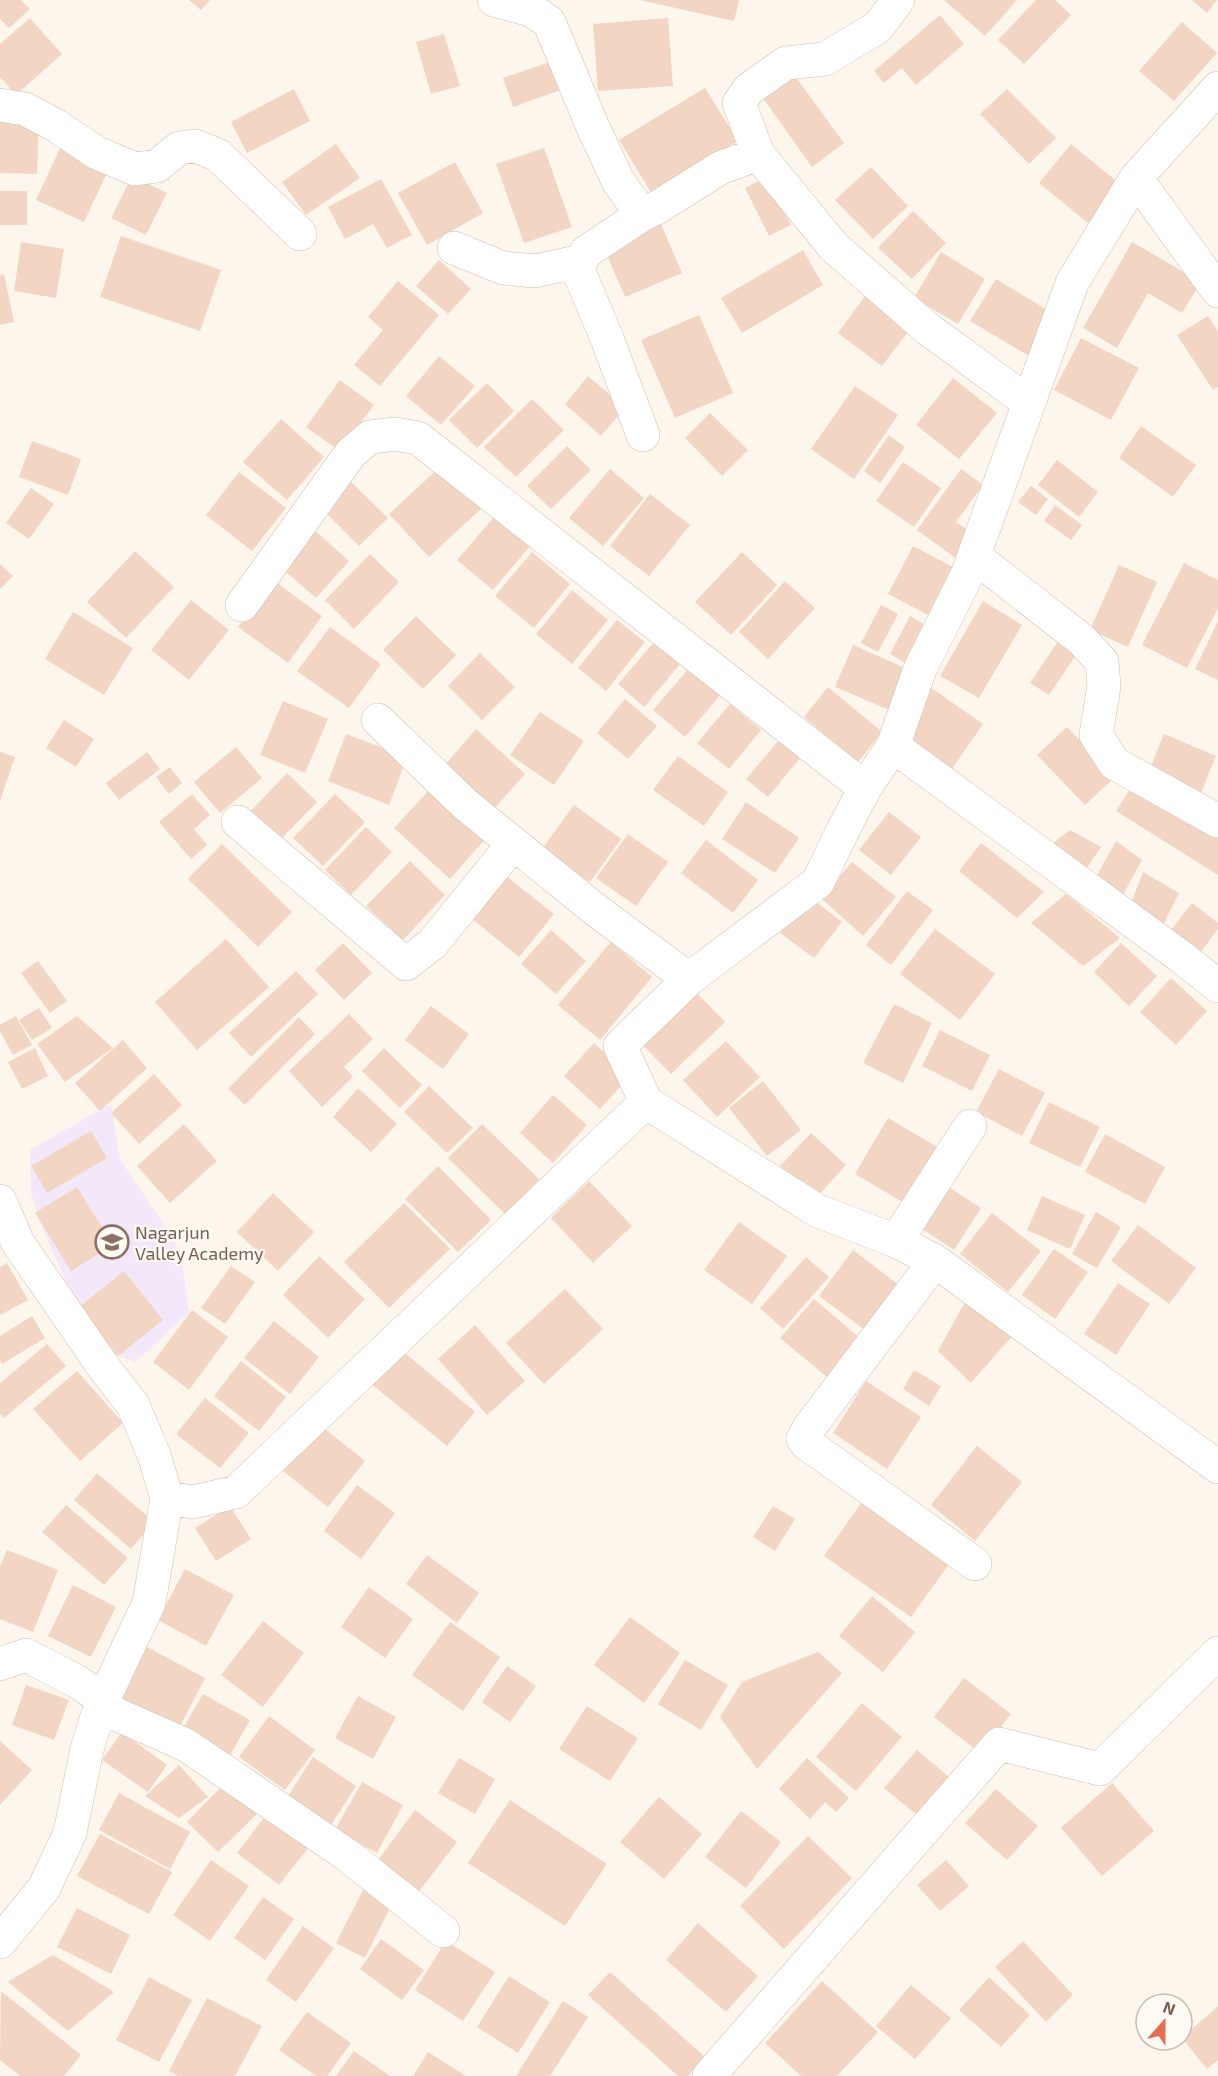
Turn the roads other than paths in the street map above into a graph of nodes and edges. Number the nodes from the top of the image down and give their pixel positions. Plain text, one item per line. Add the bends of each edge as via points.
1 (494, 0) edge
2 (898, 0) edge
3 (1218, 88) edge
4 (0, 105) edge
5 (758, 154) junction
6 (1137, 178) junction
7 (642, 215) junction
8 (300, 234) dead end
9 (454, 248) dead end
10 (581, 261) junction
11 (1218, 291) edge
12 (1028, 402) junction
13 (643, 435) dead end
14 (974, 555) junction
15 (242, 605) dead end
16 (378, 720) dead end
17 (893, 746) junction
18 (865, 788) junction
19 (1218, 821) edge
20 (238, 822) dead end
21 (513, 843) junction
22 (689, 979) junction
23 (1218, 986) edge
24 (646, 1102) junction
25 (970, 1126) dead end
26 (0, 1201) edge
27 (896, 1241) junction
28 (935, 1261) junction
29 (1218, 1467) edge
30 (167, 1498) junction
31 (975, 1564) dead end
32 (1218, 1653) edge
33 (0, 1664) edge
34 (102, 1703) junction
35 (443, 1931) dead end
36 (0, 1942) edge
37 (709, 2076) edge

1 - 7 street via 531,10 549,22 618,181
2 - 5 street via 878,27 825,58 786,63 749,89 739,103
3 - 6 street
4 - 8 street via 25,109 97,153 135,169 157,166 179,148 195,146 218,155
5 - 7 street via 720,168
5 - 12 street via 834,247 928,329
6 - 11 street
6 - 12 street via 1072,284
7 - 10 street via 586,252
9 - 10 street via 504,268 535,272
10 - 13 street via 579,272
12 - 14 street
14 - 17 street via 920,669
14 - 19 street via 1082,640 1102,662 1104,686 1096,735 1114,764
15 - 18 street via 351,453 370,437 395,434 418,438
16 - 21 street via 466,805
17 - 18 street
17 - 23 street
18 - 22 street via 818,882
20 - 21 street via 406,964 432,944
21 - 22 street
22 - 24 street via 620,1046
24 - 27 street via 818,1211
24 - 30 street via 236,1492 193,1502
25 - 27 street
26 - 30 street via 18,1243 133,1405
27 - 28 street
28 - 29 street
28 - 31 street via 804,1438
30 - 34 street via 149,1603
32 - 37 street via 1101,1769 999,1744
33 - 34 street via 26,1655 76,1680
34 - 35 street via 186,1745 347,1856
34 - 36 street via 87,1749 67,1841 44,1888

